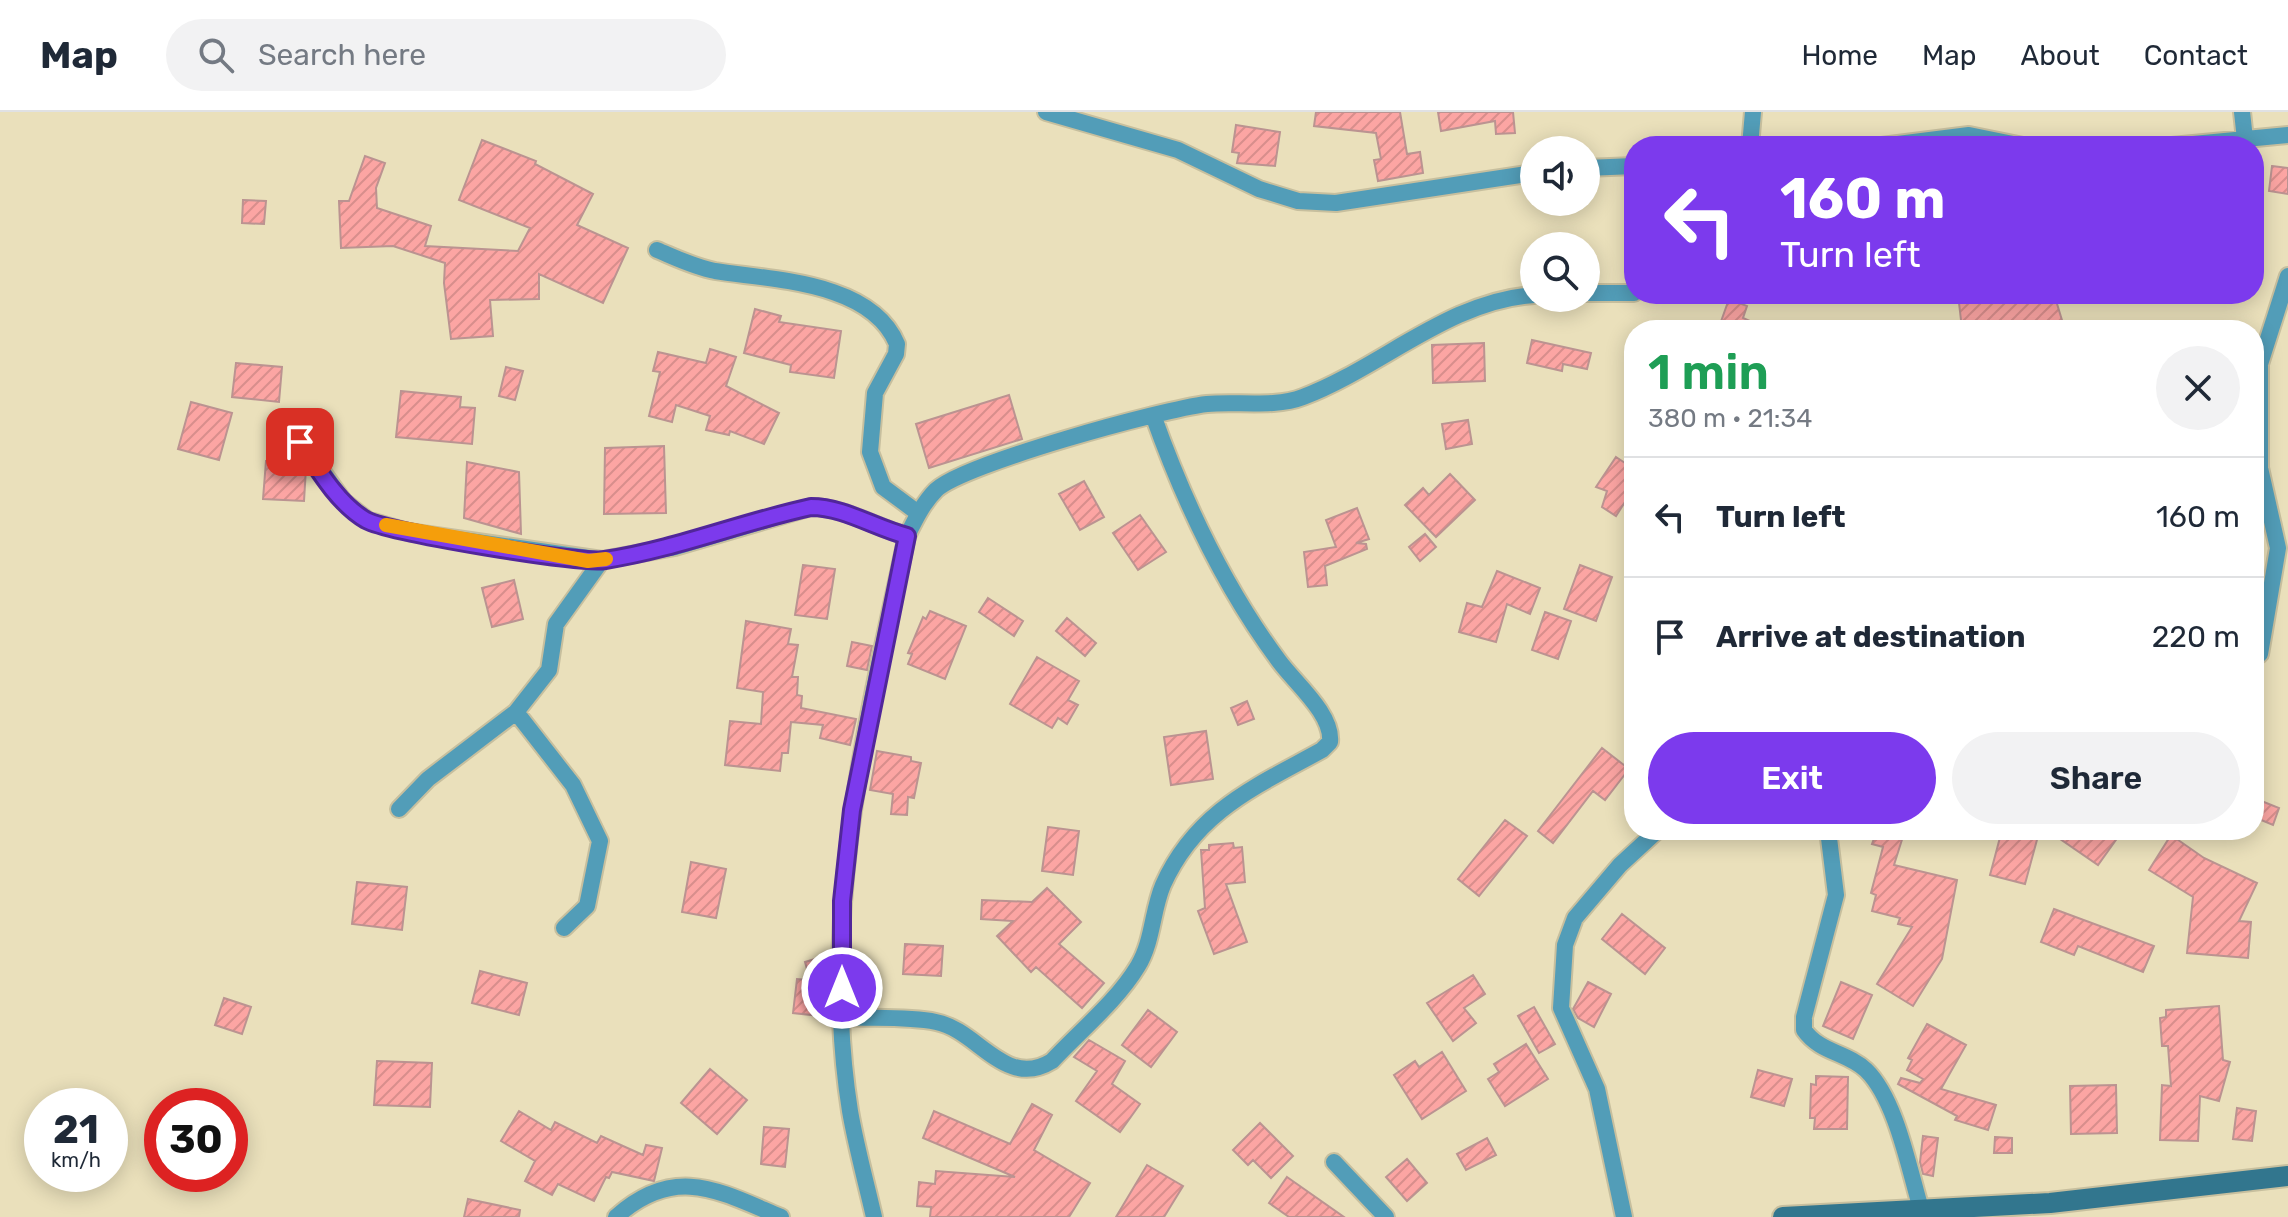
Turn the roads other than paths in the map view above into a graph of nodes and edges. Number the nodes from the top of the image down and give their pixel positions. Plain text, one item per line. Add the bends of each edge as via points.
1 (1046, 112) edge
2 (1753, 112) edge
3 (2242, 112) edge
4 (2288, 135) edge
5 (1751, 136) edge
6 (2245, 136) edge
7 (2264, 137) edge
8 (1624, 166) edge
9 (1600, 167) edge
10 (1520, 175) edge
11 (657, 250) dead end
12 (2288, 276) edge
13 (1600, 293) edge
14 (1624, 293) edge
15 (1520, 296) edge
16 (2264, 351) edge
17 (1153, 415) junction
18 (286, 421) dead end
19 (2264, 486) edge
20 (918, 513) junction
21 (907, 536) junction
22 (602, 560) junction
23 (2264, 630) edge
24 (516, 712) junction
25 (399, 809) dead end
26 (1647, 840) edge
27 (1829, 840) edge
28 (564, 928) dead end
29 (842, 1017) junction
30 (1334, 1162) dead end
31 (2288, 1176) edge
32 (1921, 1209) junction
33 (1880, 1214) edge
34 (616, 1217) edge
35 (781, 1217) edge
36 (874, 1217) edge
37 (1386, 1217) edge
38 (1624, 1217) edge
39 (1783, 1217) edge

1 - 10 street via 1178,150 1259,189 1298,201 1336,203
2 - 5 street
3 - 6 street
4 - 7 street
8 - 9 street
11 - 20 street via 715,271 824,288 886,326 897,344 896,354 875,393 870,452 883,487
12 - 16 street
13 - 14 street
15 - 17 street via 1439,324 1357,374 1299,399 1205,404
17 - 20 street via 975,471 938,488
17 - 29 street via 1201,532 1277,658 1324,718 1330,742 1251,787 1213,816 1164,884 1134,973 1042,1067 1014,1067 996,1060 952,1026
18 - 22 street via 344,502 367,520 408,532
19 - 23 street via 2278,548
20 - 21 street
21 - 22 street via 833,507 811,507 675,547
21 - 29 street via 852,810 842,901
22 - 24 street via 556,624 549,670
24 - 25 street via 428,779
24 - 28 street via 573,785 600,841 587,906
26 - 38 street via 1575,918 1565,945 1561,1008 1597,1089
27 - 32 street via 1836,895 1804,1030 1820,1048 1865,1069 1880,1090
29 - 36 street via 850,1110
30 - 37 street
31 - 32 main road via 2050,1203
32 - 33 main road
33 - 39 main road
34 - 35 street via 651,1194 678,1185 722,1192

